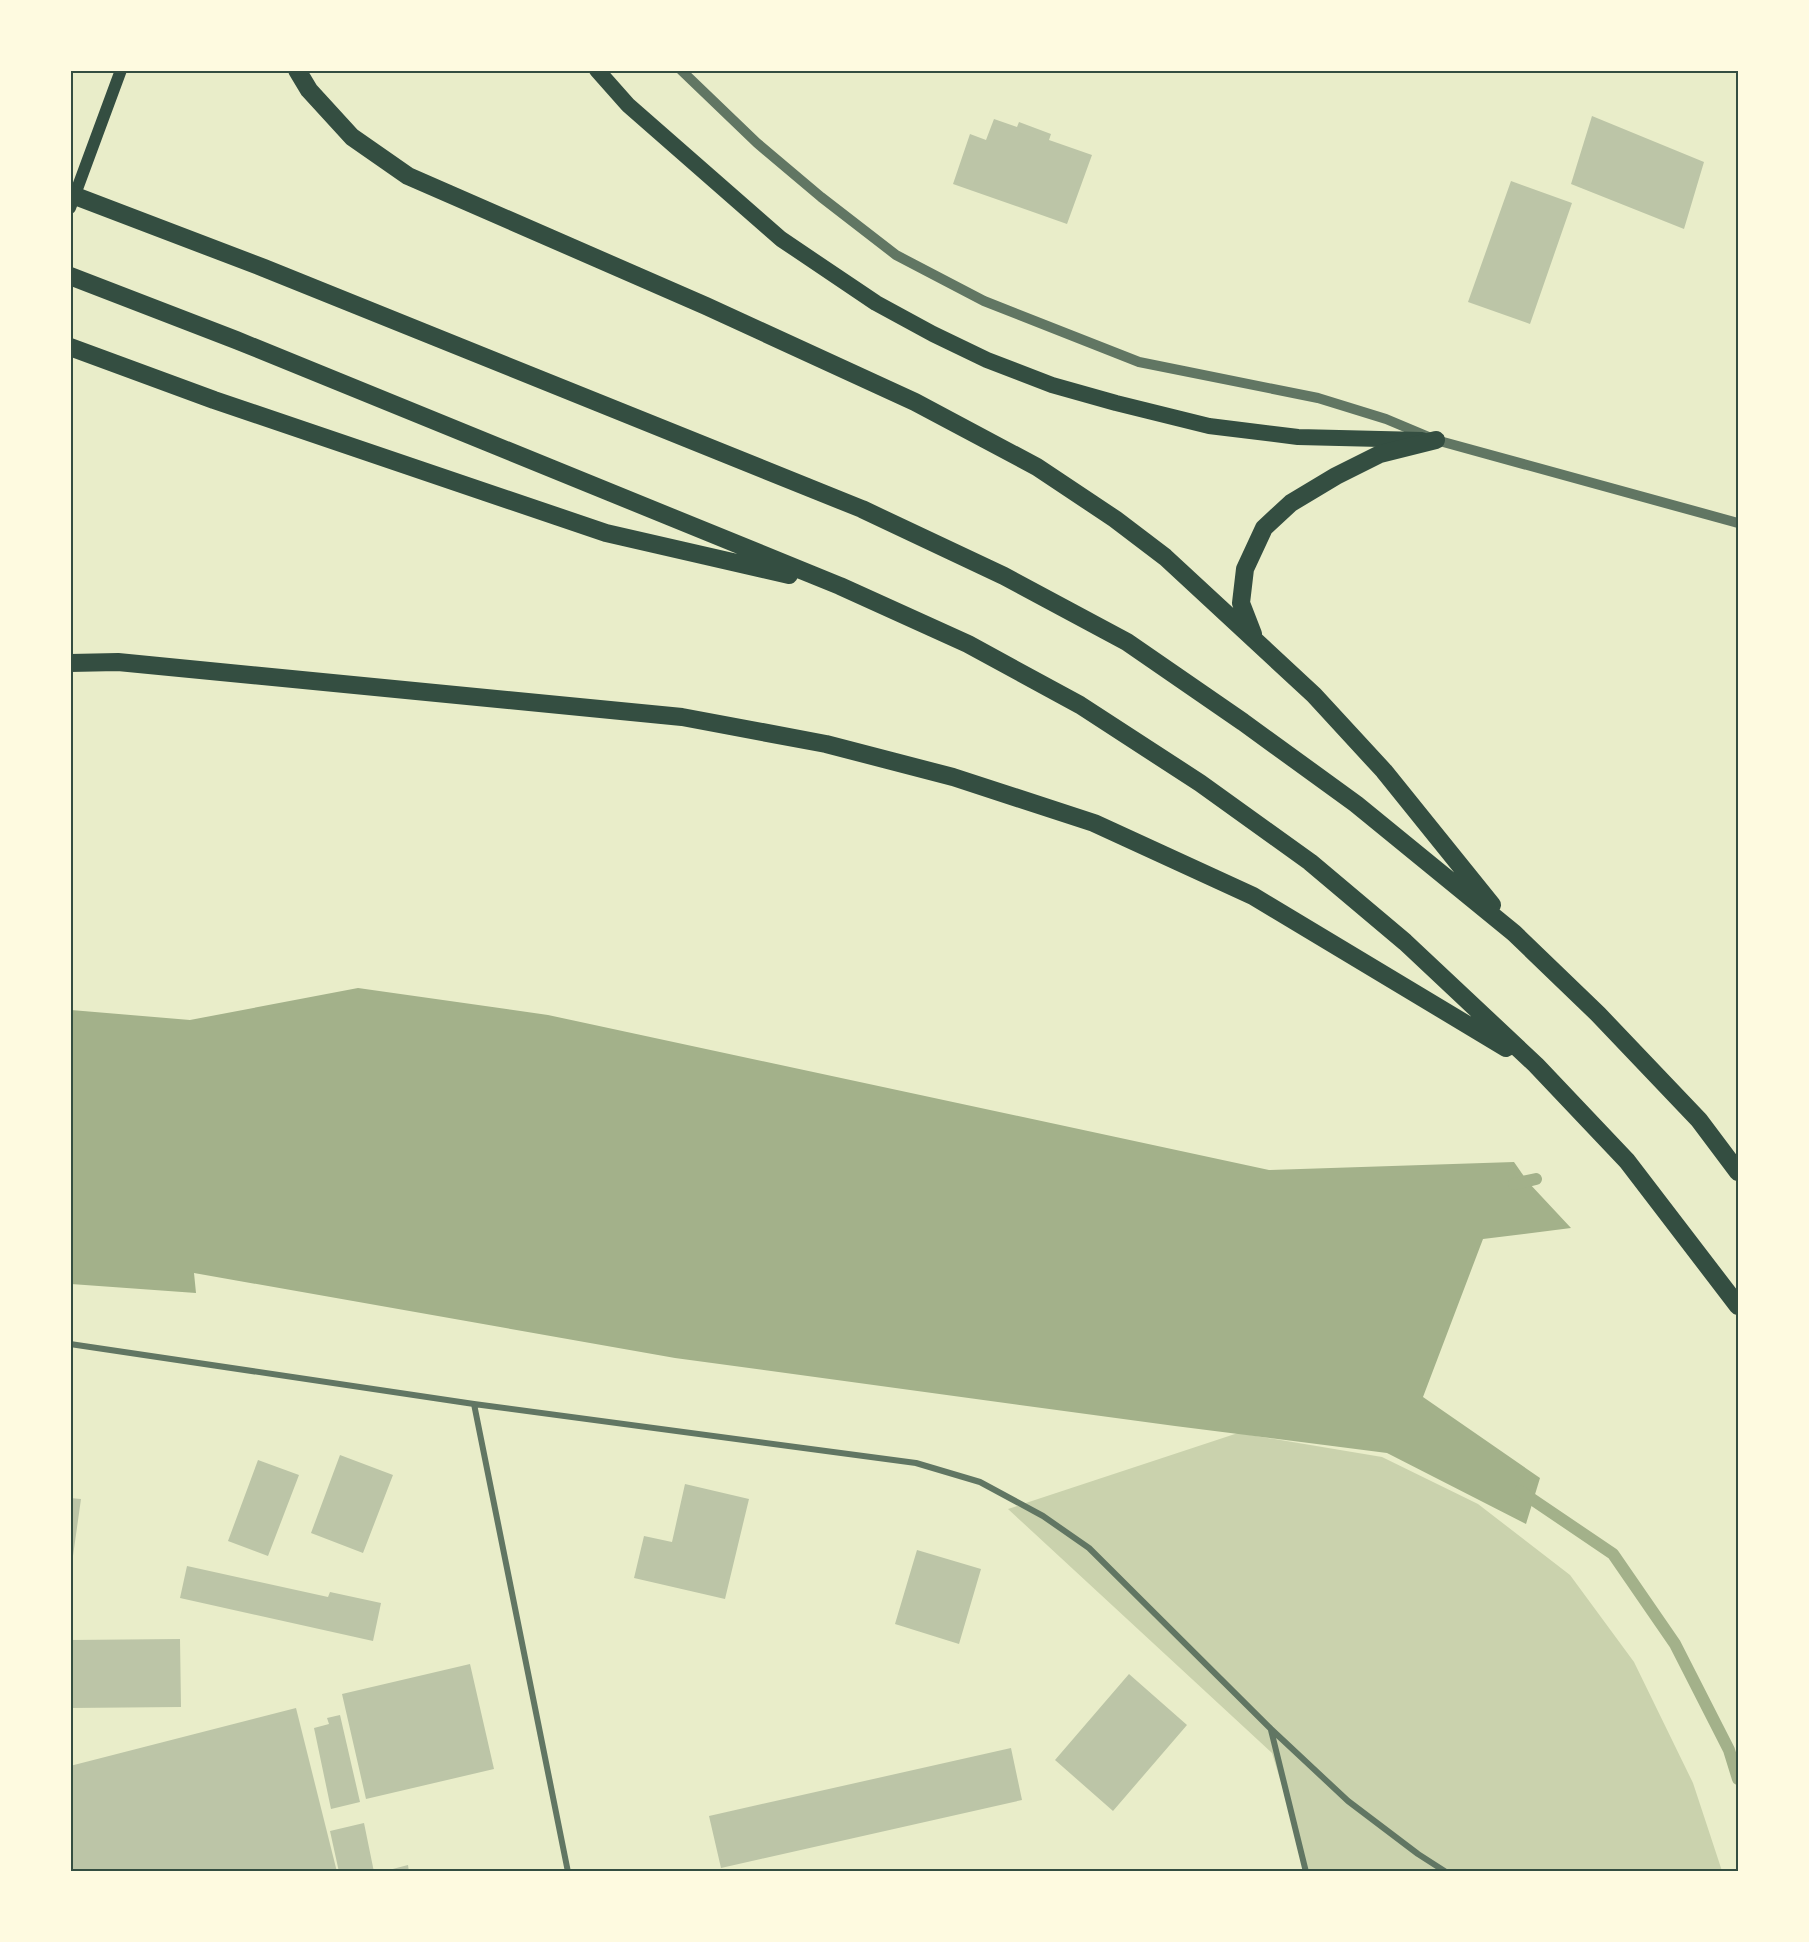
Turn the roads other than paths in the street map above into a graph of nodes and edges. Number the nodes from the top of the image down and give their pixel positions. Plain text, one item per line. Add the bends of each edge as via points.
1 (121, 70) edge
2 (297, 70) edge
3 (597, 70) edge
4 (681, 70) edge
5 (70, 194) edge
6 (70, 208) edge
7 (70, 276) edge
8 (70, 347) edge
9 (1436, 440) junction
10 (1738, 523) edge
11 (840, 586) junction
12 (1255, 639) junction
13 (70, 663) edge
14 (1514, 933) junction
15 (1536, 1065) junction
16 (1738, 1172) edge
17 (1738, 1306) edge
18 (70, 1344) edge
19 (474, 1404) junction
20 (1270, 1729) junction
21 (568, 1872) edge
22 (1306, 1872) edge
23 (1446, 1872) edge

1 - 6 main road
2 - 12 highway via 309,90 352,137 408,176 915,402 1037,467 1166,557
3 - 9 highway via 628,105 781,239 876,303 987,360 1052,385 1209,426 1298,437
4 - 9 street via 758,143 887,248 984,301 1139,362 1318,398 1386,419
5 - 14 highway via 862,509 1004,576 1127,642 1243,722 1356,804
7 - 11 highway
8 - 11 highway via 606,533
9 - 10 street
9 - 12 highway via 1380,454 1336,476 1291,503 1264,528 1245,570 1241,603
11 - 15 highway via 968,644 1060,694 1200,783 1310,862 1397,934
12 - 14 highway via 1314,695 1384,771
13 - 15 highway via 118,662 682,717 826,744 953,777 1094,823 1253,896
14 - 16 highway via 1699,1120
15 - 17 highway via 1627,1161
18 - 19 street
19 - 20 street via 916,1463 980,1482 1043,1516 1089,1548
19 - 21 street
20 - 22 street
20 - 23 street via 1348,1801

